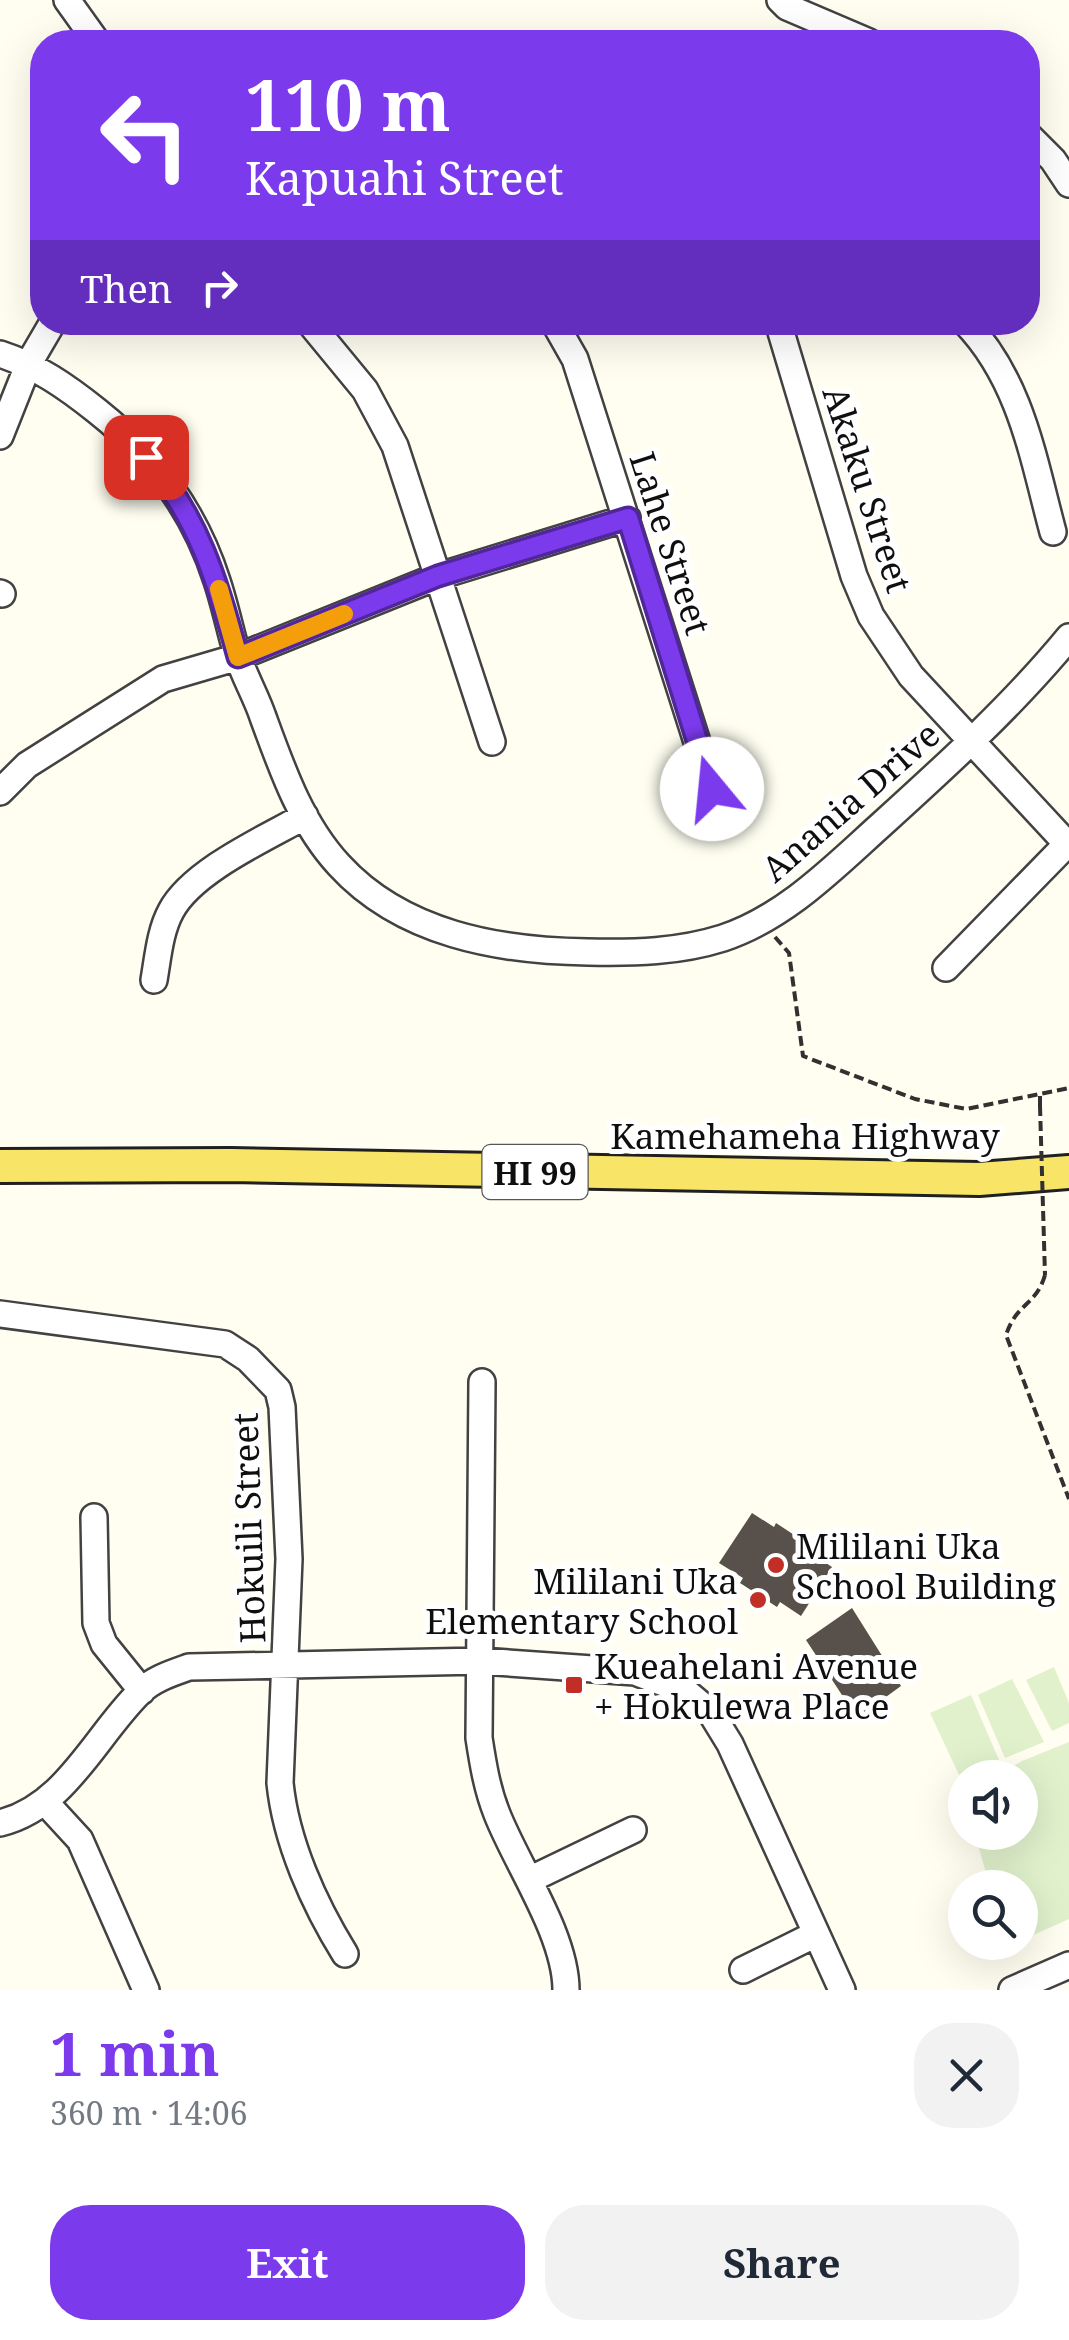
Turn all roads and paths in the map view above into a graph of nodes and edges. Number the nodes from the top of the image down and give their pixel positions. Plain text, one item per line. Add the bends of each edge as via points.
1 (67, 0) edge
2 (780, 0) edge
3 (88, 30) edge
4 (841, 30) edge
5 (1040, 147) edge
6 (1069, 184) edge
7 (46, 335) edge
8 (321, 335) edge
9 (561, 335) edge
10 (782, 335) edge
11 (978, 335) edge
12 (0, 354) edge
13 (29, 364) junction
14 (0, 436) edge
15 (628, 518) junction
16 (1053, 532) dead end
17 (438, 576) junction
18 (1069, 637) edge
19 (238, 657) junction
20 (492, 742) dead end
21 (970, 743) junction
22 (712, 789) dead end
23 (0, 792) edge
24 (305, 816) junction
25 (1068, 844) edge
26 (775, 937) dead end
27 (946, 968) dead end
28 (154, 980) dead end
29 (1069, 1088) edge
30 (1040, 1094) junction
31 (0, 1166) edge
32 (1069, 1172) edge
33 (0, 1314) edge
34 (482, 1382) dead end
35 (1069, 1499) edge
36 (94, 1517) dead end
37 (481, 1661) junction
38 (287, 1662) junction
39 (142, 1691) junction
40 (46, 1803) junction
41 (0, 1823) edge
42 (634, 1830) dead end
43 (530, 1880) junction
44 (814, 1935) junction
45 (346, 1954) dead end
46 (1069, 1965) edge
47 (743, 1970) dead end
48 (146, 1990) edge
49 (566, 1990) edge
50 (842, 1990) edge
51 (1012, 1990) edge

1 - 3 street
2 - 4 street
5 - 6 street
7 - 13 street
8 - 17 street via 365,390 394,446
9 - 15 street, Lahe Street
10 - 21 street, Akaku Street via 871,616 911,676
11 - 16 street via 1017,401
12 - 13 street, Anania Drive
13 - 14 street
13 - 19 street, Anania Drive via 118,428 169,482 204,546
15 - 17 street
15 - 22 street, Lahe Street
17 - 19 street
17 - 20 street
18 - 21 street, Anania Drive
19 - 23 street via 163,679 27,765
19 - 24 street, Anania Drive
21 - 24 street, Anania Drive via 804,894 726,938 684,948 564,952 486,944 442,930 374,895 338,865
21 - 25 street, Akaku Street
24 - 28 street via 223,864 172,908
25 - 27 street
26 - 30 path via 790,954 803,1056 915,1099 966,1109
29 - 30 path
30 - 35 path, bridge via 1045,1275 1040,1292 1013,1314 1006,1335
31 - 32 main road, Kamehameha Highway / HI 99 via 979,1179
33 - 38 street, Hokuili Street via 225,1344 278,1390 286,1442
34 - 37 street
36 - 39 street via 96,1623 104,1644
37 - 38 street
37 - 43 street via 485,1778
37 - 44 street via 635,1672 685,1691 711,1713 730,1744
38 - 39 street via 189,1667
38 - 45 street, Hokuili Street via 283,1814 327,1925
39 - 40 street
40 - 41 street
40 - 48 street via 80,1840
42 - 43 street
43 - 49 street
44 - 47 street
44 - 50 street
46 - 51 street

